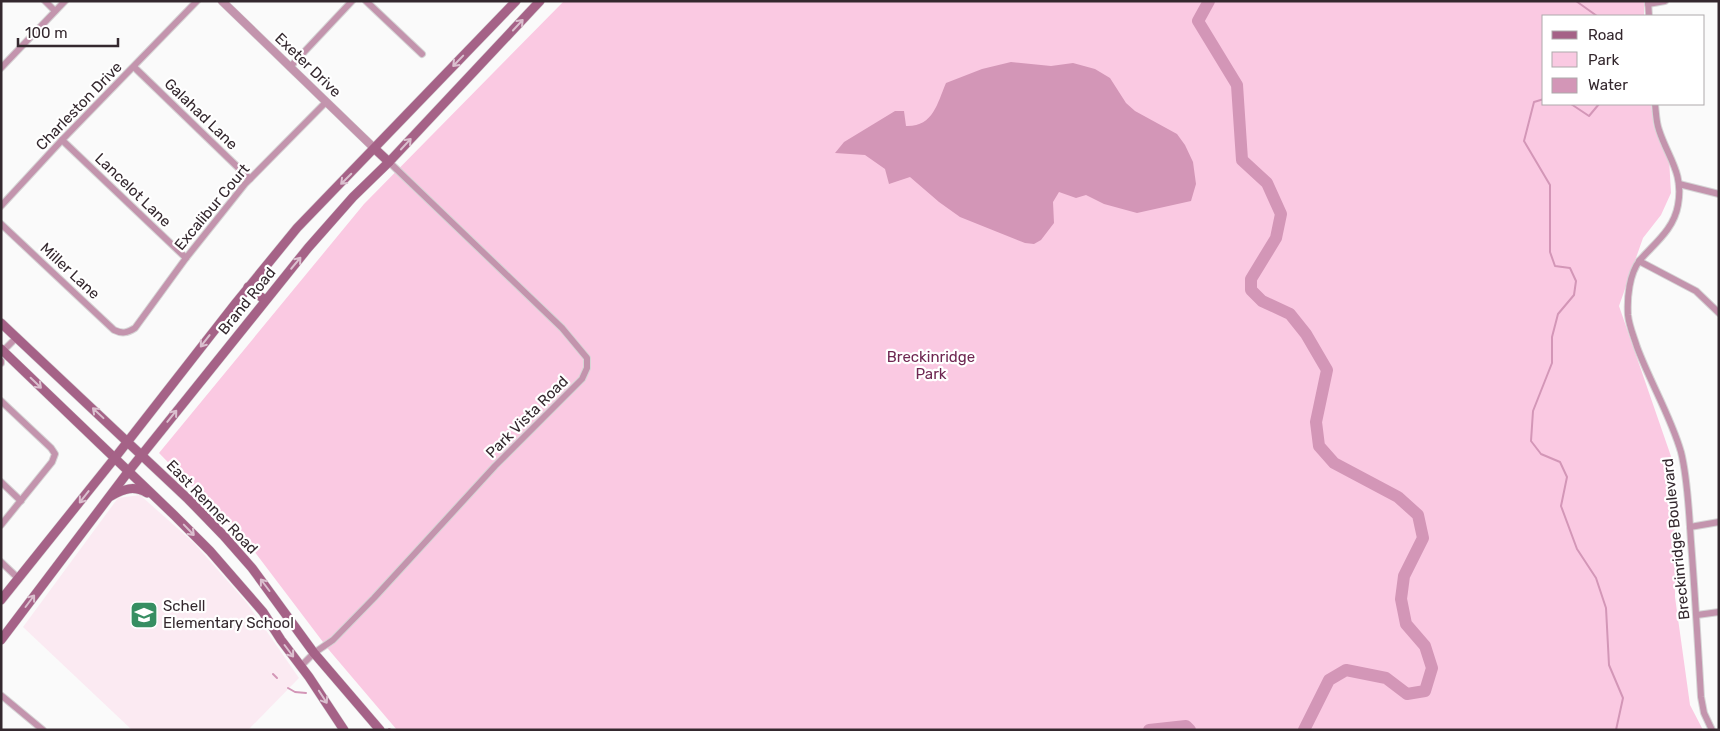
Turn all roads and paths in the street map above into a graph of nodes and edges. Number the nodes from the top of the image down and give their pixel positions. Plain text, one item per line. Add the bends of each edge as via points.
1 (45, 1) edge
2 (65, 1) edge
3 (197, 1) edge
4 (222, 1) edge
5 (352, 1) edge
6 (366, 1) edge
7 (516, 1) edge
8 (540, 1) edge
9 (1664, 1) edge
10 (1648, 3) edge
11 (55, 11) junction
12 (422, 54) dead end
13 (134, 66) junction
14 (290, 67) junction
15 (1, 68) edge
16 (326, 102) junction
17 (1655, 105) edge
18 (62, 140) junction
19 (375, 149) junction
20 (389, 162) junction
21 (250, 179) junction
22 (1680, 184) junction
23 (1719, 194) edge
24 (1, 206) edge
25 (1, 224) edge
26 (186, 258) junction
27 (1639, 262) junction
28 (248, 287) junction
29 (265, 300) junction
30 (1719, 313) edge
31 (1, 323) edge
32 (124, 333) joint
33 (16, 337) junction
34 (2, 351) edge
35 (1, 401) edge
36 (128, 442) junction
37 (141, 454) junction
38 (114, 459) junction
39 (128, 472) junction
40 (1, 482) edge
41 (154, 496) junction
42 (107, 499) junction
43 (21, 500) junction
44 (1719, 522) edge
45 (1, 525) edge
46 (1690, 527) junction
47 (1, 562) edge
48 (19, 579) junction
49 (1, 600) edge
50 (1719, 612) edge
51 (1697, 615) junction
52 (1, 640) edge
53 (314, 653) junction
54 (301, 666) junction
55 (2, 696) edge
56 (43, 730) edge
57 (344, 730) edge
58 (380, 730) edge
59 (1712, 730) edge

1 - 11 street
2 - 11 street
3 - 13 street, Charleston Drive
4 - 14 street, Exeter Drive
5 - 14 street
6 - 12 street
7 -> 19 main road, Brand Road
20 -> 8 main road, Brand Road
9 - 10 street
11 - 15 street
13 - 18 street, Charleston Drive
13 - 21 street, Galahad Lane
14 - 16 street, Exeter Drive
16 - 19 street, Exeter Drive
16 - 21 street, Excalibur Court
17 - 22 street, Breckinridge Boulevard via 1658,129
18 - 24 street, Charleston Drive
18 - 26 street, Lancelot Lane
19 - 20 main road
19 -> 28 main road, Brand Road via 297,228
29 -> 20 main road, Brand Road via 352,197
20 - 53 street, Park Vista Road via 558,323 586,358 587,368 582,379 495,466 374,598 333,640
21 - 26 street, Excalibur Court
22 - 23 street
22 - 27 street, Breckinridge Boulevard via 1675,218
25 - 32 street, Miller Lane via 114,330
26 - 32 street, Excalibur Court via 135,328
27 - 30 street via 1696,291
27 - 46 street, Breckinridge Boulevard via 1629,293 1629,318 1644,366 1680,451
28 - 29 main road
28 -> 36 main road, Brand Road
37 -> 29 main road, Brand Road
31 - 33 main road, East Renner Road
33 - 34 street
36 -> 33 main road, East Renner Road
34 -> 38 main road
35 - 43 street via 51,448 54,456
36 - 37 main road, East Renner Road
36 - 38 main road, Brand Road
37 - 39 main road, Brand Road
53 -> 37 main road, East Renner Road via 235,548
38 - 39 main road
38 -> 48 main road, Brand Road
39 - 41 main road
39 - 42 main road, Brand Road
40 - 43 street
41 - 42 main road via 130,488
41 -> 54 main road via 210,551 262,612
52 -> 42 main road, Brand Road
43 - 45 street
44 - 46 street
46 - 51 street, Breckinridge Boulevard
47 - 48 street
48 - 49 main road, Brand Road
50 - 51 street
51 - 59 street, Breckinridge Boulevard via 1701,697
53 - 54 street, Park Vista Road
53 - 58 main road, East Renner Road
54 -> 57 main road
55 - 56 street

